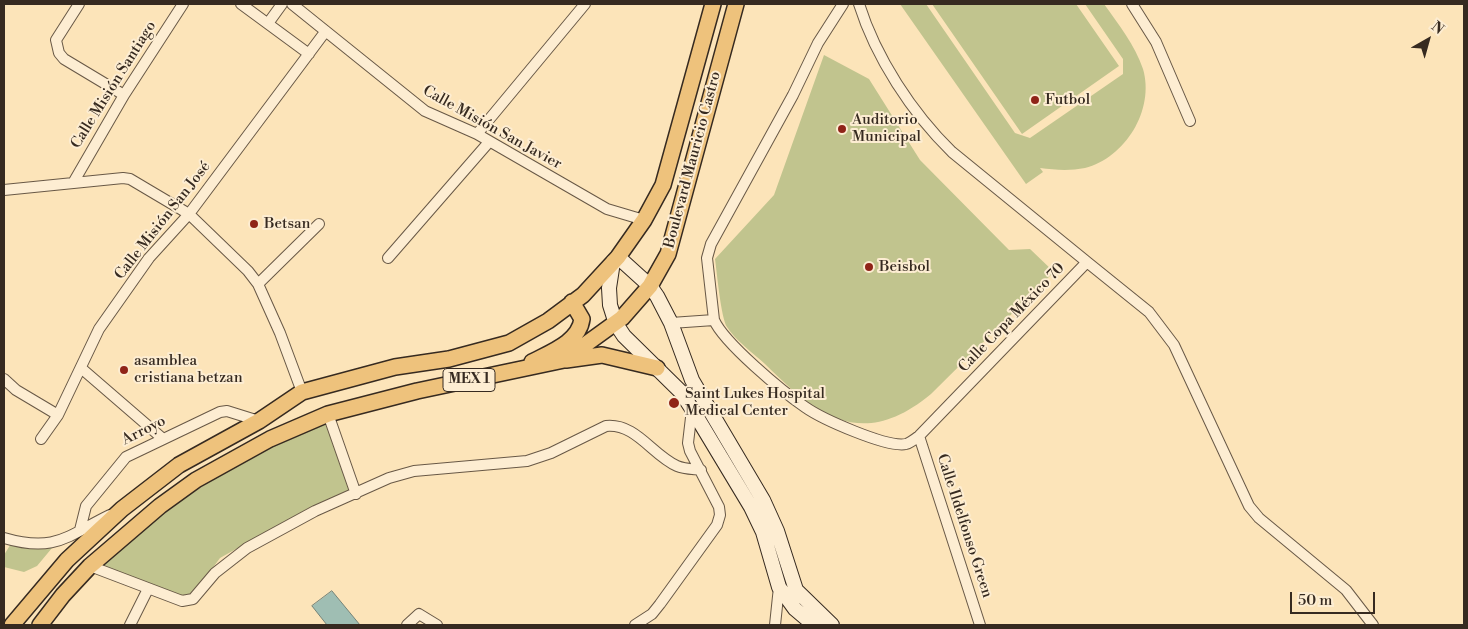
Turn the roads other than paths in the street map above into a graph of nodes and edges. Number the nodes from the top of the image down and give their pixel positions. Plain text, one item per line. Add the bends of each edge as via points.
1 (79, 4) edge
2 (183, 4) edge
3 (241, 4) edge
4 (282, 4) edge
5 (292, 4) edge
6 (585, 4) edge
7 (713, 4) edge
8 (736, 4) edge
9 (843, 4) edge
10 (859, 4) edge
11 (1132, 4) edge
12 (268, 22) junction
13 (325, 32) junction
14 (309, 54) junction
15 (124, 95) junction
16 (1190, 121) dead end
17 (477, 134) junction
18 (489, 142) junction
19 (72, 183) junction
20 (4, 190) edge
21 (189, 214) junction
22 (644, 220) junction
23 (319, 224) dead end
24 (388, 258) dead end
25 (616, 259) junction
26 (1087, 262) junction
27 (258, 284) junction
28 (650, 286) junction
29 (572, 302) junction
30 (714, 320) junction
31 (616, 324) junction
32 (671, 324) junction
33 (564, 360) junction
34 (80, 368) junction
35 (657, 368) junction
36 (515, 371) junction
37 (4, 379) edge
38 (302, 392) junction
39 (692, 409) junction
40 (58, 414) junction
41 (328, 414) junction
42 (259, 421) junction
43 (919, 436) junction
44 (162, 438) junction
45 (41, 439) dead end
46 (701, 470) junction
47 (356, 494) junction
48 (122, 509) junction
49 (80, 530) junction
50 (4, 538) edge
51 (90, 566) junction
52 (779, 587) junction
53 (148, 589) junction
54 (12, 625) edge
55 (40, 625) edge
56 (130, 625) edge
57 (407, 625) edge
58 (437, 625) edge
59 (635, 625) edge
60 (775, 625) edge
61 (814, 625) edge
62 (832, 625) edge
63 (980, 625) edge
64 (1373, 625) edge

1 - 15 street via 56,40 59,53
2 - 15 street, Calle Misión Santiago
3 - 12 street
4 - 12 street
5 - 13 street, Calle Misión San Javier
6 - 17 street
7 - 22 main road, Boulevard Mauricio Castro / MEX 1 via 663,185
8 - 28 main road, Boulevard Mauricio Castro / MEX 1 via 668,254
9 - 30 street via 818,43 794,94 710,244 707,258
10 - 26 street, Calle Copa México 70 via 879,56 934,134
11 - 16 street via 1156,42
12 - 14 street
13 - 14 street, Calle Misión San José
13 - 17 street, Calle Misión San Javier via 425,111
14 - 21 street, Calle Misión San José
15 - 19 street, Calle Misión Santiago
17 - 18 street, Calle Misión San Javier
18 - 22 street, Calle Misión San Javier via 607,209
18 - 24 street
19 - 20 street
19 - 21 street via 130,179
21 - 27 street via 239,261
21 - 34 street, Calle Misión San José via 149,258 100,329
22 - 25 main road, Boulevard Mauricio Castro / MEX 1
23 - 27 street
25 - 28 main road
25 - 29 main road, Boulevard Mauricio Castro / MEX 1 via 583,295
25 - 31 main road via 610,297
26 - 43 street, Calle Copa México 70
26 - 64 street via 1149,312 1174,345 1249,506 1259,518 1346,590
27 - 38 street
28 - 31 main road, Boulevard Mauricio Castro / MEX 1
28 - 32 main road
29 - 36 main road via 582,318 580,330 572,339
29 - 38 main road, Boulevard Mauricio Castro / MEX 1 via 548,321 509,343 449,359 395,367
30 - 32 street
30 - 43 street, Calle Copa México 70 via 719,331 749,360 805,407 833,423 889,443 906,444
31 - 33 main road, Boulevard Mauricio Castro / MEX 1
31 - 35 main road
32 - 62 main road via 692,380 763,500 796,590
33 - 35 main road via 602,356
33 - 36 main road, Boulevard Mauricio Castro / MEX 1
34 - 40 street, Calle Misión San José
34 - 44 street
35 - 39 main road via 681,392
36 - 41 main road, Boulevard Mauricio Castro / MEX 1
37 - 40 street via 16,390
38 - 42 main road, Boulevard Mauricio Castro / MEX 1
39 - 46 street via 688,443
39 - 52 main road via 751,507 763,532
40 - 45 street, Calle Misión San José
41 - 47 street
41 - 51 main road, Boulevard Mauricio Castro / MEX 1 via 270,439 196,480
42 - 44 street, Arroyo via 227,410
42 - 48 main road, Boulevard Mauricio Castro / MEX 1 via 179,466
43 - 63 street, Calle Ildelfonso Green
44 - 49 street, Arroyo via 120,462 86,506
46 - 47 street via 674,464 629,430 615,425 527,461 414,471
46 - 59 street via 719,507 717,525 652,614
47 - 53 street via 315,511 247,548 215,573 193,599 182,602
48 - 49 street
48 - 54 main road, Boulevard Mauricio Castro / MEX 1 via 67,560
49 - 50 street via 60,542 38,545
51 - 53 street
51 - 55 main road, Boulevard Mauricio Castro / MEX 1
52 - 60 street
52 - 61 main road via 795,609
53 - 56 street
57 - 58 street via 419,614

